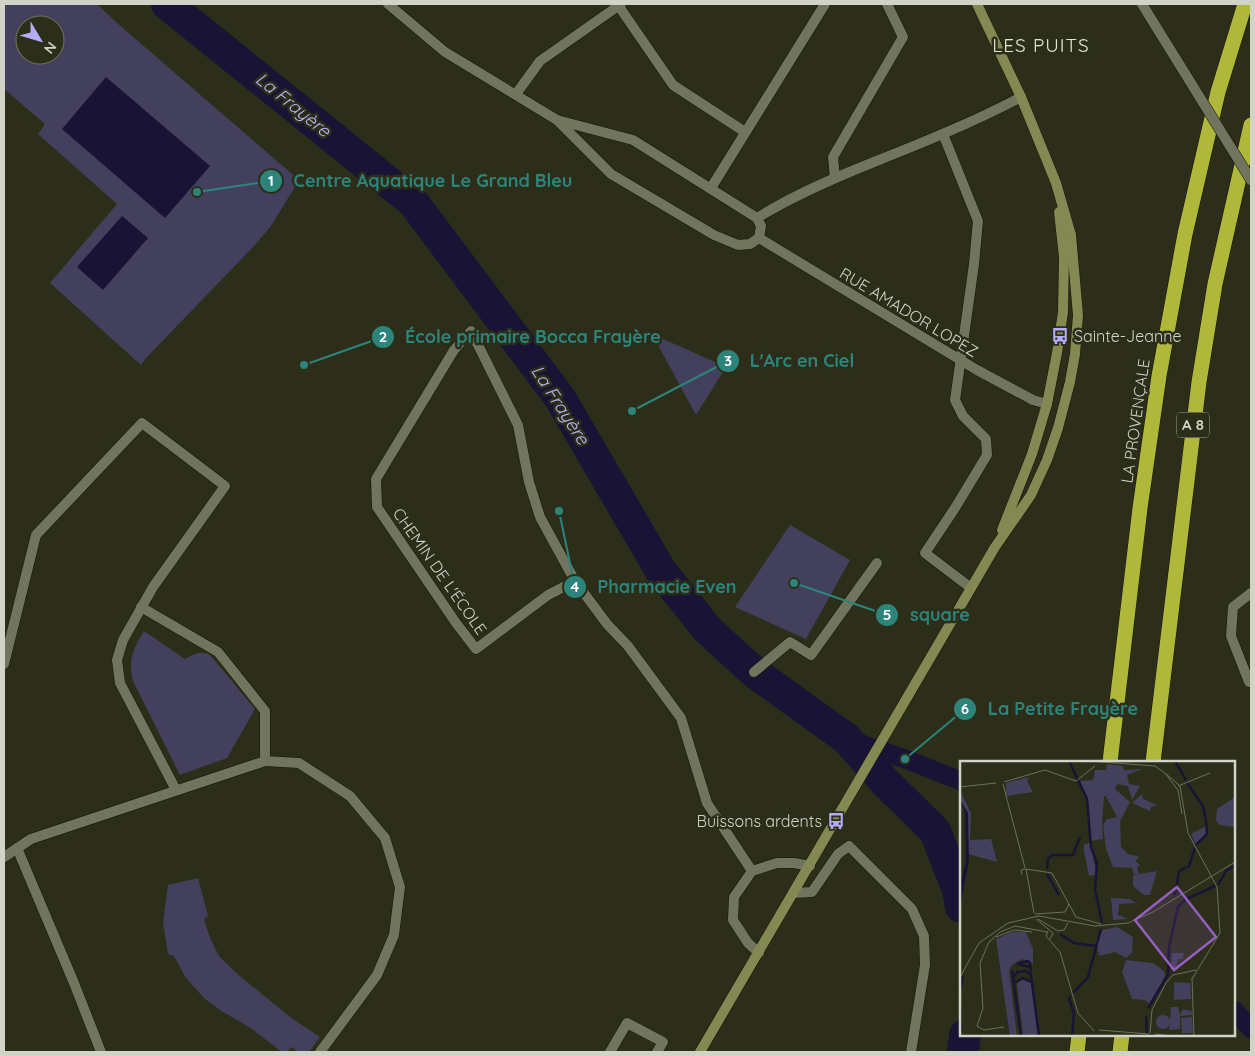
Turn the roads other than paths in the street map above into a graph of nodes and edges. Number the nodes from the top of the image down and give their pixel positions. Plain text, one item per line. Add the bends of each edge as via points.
1 (388, 4) edge
2 (825, 4) edge
3 (887, 4) edge
4 (977, 4) edge
5 (1142, 4) edge
6 (1245, 4) edge
7 (620, 5) edge
8 (516, 94) junction
9 (1021, 97) junction
10 (557, 120) junction
11 (1251, 125) edge
12 (745, 132) junction
13 (943, 134) junction
14 (835, 178) junction
15 (1251, 180) edge
16 (1056, 184) junction
17 (711, 188) junction
18 (757, 218) junction
19 (759, 238) junction
20 (961, 360) junction
21 (1047, 404) junction
22 (1063, 408) junction
23 (996, 547) junction
24 (878, 563) dead end
25 (575, 580) junction
26 (971, 588) junction
27 (1251, 593) edge
28 (141, 607) junction
29 (4, 664) edge
30 (754, 672) dead end
31 (1249, 682) dead end
32 (265, 761) junction
33 (1110, 761) edge
34 (1153, 761) edge
35 (176, 790) junction
36 (16, 848) junction
37 (4, 857) edge
38 (810, 866) junction
39 (752, 871) junction
40 (794, 893) junction
41 (758, 953) junction
42 (1079, 1036) edge
43 (1122, 1036) edge
44 (101, 1052) edge
45 (320, 1052) edge
46 (610, 1052) edge
47 (657, 1052) edge
48 (700, 1052) edge
49 (911, 1052) edge
50 (1077, 1052) edge
51 (1120, 1052) edge

1 - 8 street via 445,52
2 - 12 street
3 - 14 street via 904,37 833,157
4 - 9 street
5 - 15 street, bridge
6 - 33 highway, LA PROVENÇALE / A 8 via 1218,92 1189,215 1160,367
7 - 8 street via 540,61
7 - 12 street via 673,85
8 - 10 street
9 - 13 street
9 - 16 street
10 - 17 street via 633,140
10 - 19 street via 611,174 714,235 738,245 750,244
11 - 34 highway, A 8 via 1217,276 1199,382
12 - 17 street
13 - 14 street
13 - 20 street via 978,221
14 - 18 street
16 - 21 street via 1064,258 1064,312
16 - 22 street via 1071,235 1078,315 1075,354
17 - 18 street
18 - 19 street via 761,226
19 - 20 street, RUE AMADOR LOPEZ
20 - 21 street, RUE AMADOR LOPEZ via 1033,400
20 - 26 street via 955,400 963,416 986,439 988,454 925,553
21 - 22 street
21 - 23 street via 1032,454
22 - 23 street via 1032,495
23 - 26 street
24 - 30 street via 811,655 790,642
25 - 25 street, CHEMIN DE L'ÉCOLE via 540,517 529,482 518,425 471,330 454,350 376,479 378,507 476,649 548,595
25 - 39 street, CHEMIN DE L'ÉCOLE via 681,718 707,803
26 - 38 street
27 - 31 street via 1234,607 1231,636
28 - 29 street via 225,486 142,423 36,535
28 - 32 street via 218,652 265,711
28 - 35 street via 123,640 117,660 120,683
32 - 35 street
32 - 45 street via 299,763 350,796 385,838 400,887 394,935 377,975
35 - 36 street via 31,839
36 - 37 street
36 - 44 street
38 - 39 street via 794,862 777,863
38 - 40 street
39 - 41 street via 734,897 733,920
40 - 41 street
40 - 49 street via 812,892 838,854 850,846 912,909 924,936 925,965
41 - 48 street
42 - 50 highway
43 - 51 highway
46 - 47 street via 627,1023 663,1042

